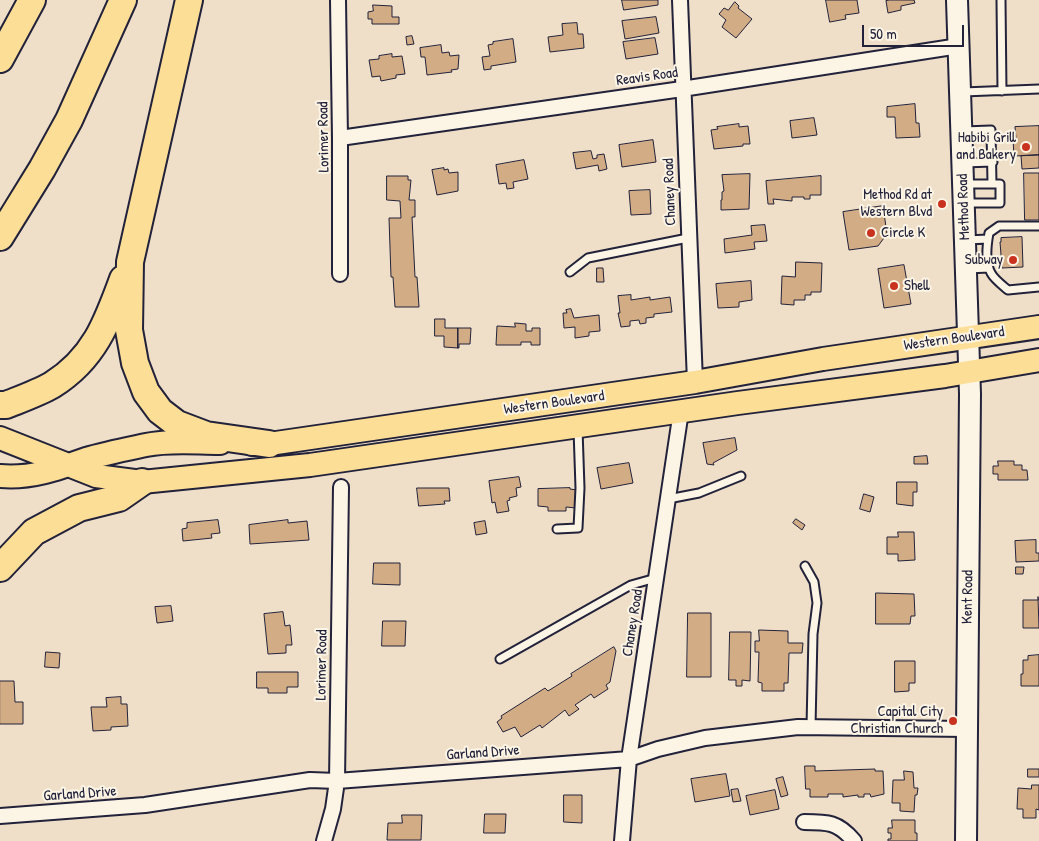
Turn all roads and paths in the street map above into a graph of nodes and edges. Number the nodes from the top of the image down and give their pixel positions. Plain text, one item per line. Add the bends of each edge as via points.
1 (32, 0) edge
2 (123, 0) edge
3 (189, 0) edge
4 (338, 0) edge
5 (680, 0) edge
6 (957, 0) edge
7 (1001, 0) edge
8 (959, 46) junction
9 (0, 59) edge
10 (682, 89) junction
11 (1039, 89) edge
12 (1002, 91) junction
13 (960, 92) junction
14 (961, 131) junction
15 (340, 138) junction
16 (993, 162) junction
17 (962, 163) junction
18 (992, 184) junction
19 (963, 194) junction
20 (1039, 226) edge
21 (0, 237) edge
22 (688, 238) junction
23 (988, 239) junction
24 (965, 240) junction
25 (130, 262) junction
26 (989, 268) junction
27 (965, 269) junction
28 (570, 272) dead end
29 (340, 274) dead end
30 (1039, 287) edge
31 (1039, 327) edge
32 (968, 354) junction
33 (1039, 360) edge
34 (695, 382) junction
35 (0, 405) edge
36 (682, 411) junction
37 (578, 426) junction
38 (0, 438) edge
39 (269, 444) junction
40 (68, 466) junction
41 (0, 476) edge
42 (741, 476) dead end
43 (142, 482) junction
44 (341, 487) dead end
45 (668, 500) junction
46 (557, 529) dead end
47 (805, 566) dead end
48 (0, 568) edge
49 (656, 578) junction
50 (500, 660) dead end
51 (811, 727) junction
52 (967, 728) junction
53 (629, 759) junction
54 (337, 781) junction
55 (0, 816) edge
56 (804, 822) dead end
57 (324, 841) edge
58 (622, 841) edge
59 (854, 841) edge
60 (966, 841) edge

1 - 9 highway
2 - 21 highway via 69,120
3 - 25 highway
4 - 15 street, Lorimer Road
5 - 10 street, Chaney Road
6 - 8 street, Method Road
7 - 12 lane
8 - 10 street, Reavis Road
8 - 13 street, Method Road
10 - 15 street, Reavis Road
10 - 22 street, Chaney Road
11 - 12 lane
12 - 13 lane
13 - 14 street, Method Road
14 - 16 lane via 991,130
14 - 17 street, Method Road
15 - 29 street, Lorimer Road
16 - 17 lane
16 - 18 lane
17 - 19 street, Method Road
18 - 19 lane
18 - 19 lane via 1000,184 1000,203
19 - 24 street, Method Road
20 - 23 lane via 999,226 992,229
22 - 28 lane via 588,258
22 - 34 street, Chaney Road
23 - 24 lane
23 - 26 lane
24 - 27 street, Method Road
25 - 35 highway via 107,324 81,363 51,386
25 - 39 highway via 129,330 135,363 146,392 160,411 177,424 206,435
26 - 27 lane
26 - 30 lane via 1008,290
27 - 32 street, Method Road
31 - 32 main road, Western Boulevard
32 - 33 main road, Western Boulevard
32 - 34 main road, Western Boulevard
32 - 36 main road, Western Boulevard
32 - 52 street, Kent Road
34 - 39 main road, Western Boulevard
36 - 37 main road, Western Boulevard
36 - 45 street, Chaney Road
37 - 43 main road, Western Boulevard via 310,465
37 - 46 lane via 578,528
38 - 40 main road, Western Boulevard
39 - 40 main road, Western Boulevard via 149,444
40 - 41 main road, Western Boulevard via 14,477
40 - 43 main road, Western Boulevard via 96,476
42 - 45 lane via 699,493
43 - 48 highway via 119,498 79,508 34,532
44 - 54 street, Lorimer Road
45 - 49 street, Chaney Road
47 - 51 lane via 814,582 816,604
49 - 50 lane via 631,585
49 - 53 street, Chaney Road
51 - 52 street, Garland Drive
51 - 53 street, Garland Drive via 706,738
52 - 60 street, Kent Road
53 - 54 street, Garland Drive
53 - 58 street, Chaney Road
54 - 55 street, Garland Drive via 310,780 145,805
54 - 57 street, Lorimer Road
56 - 59 street via 828,822 846,831

